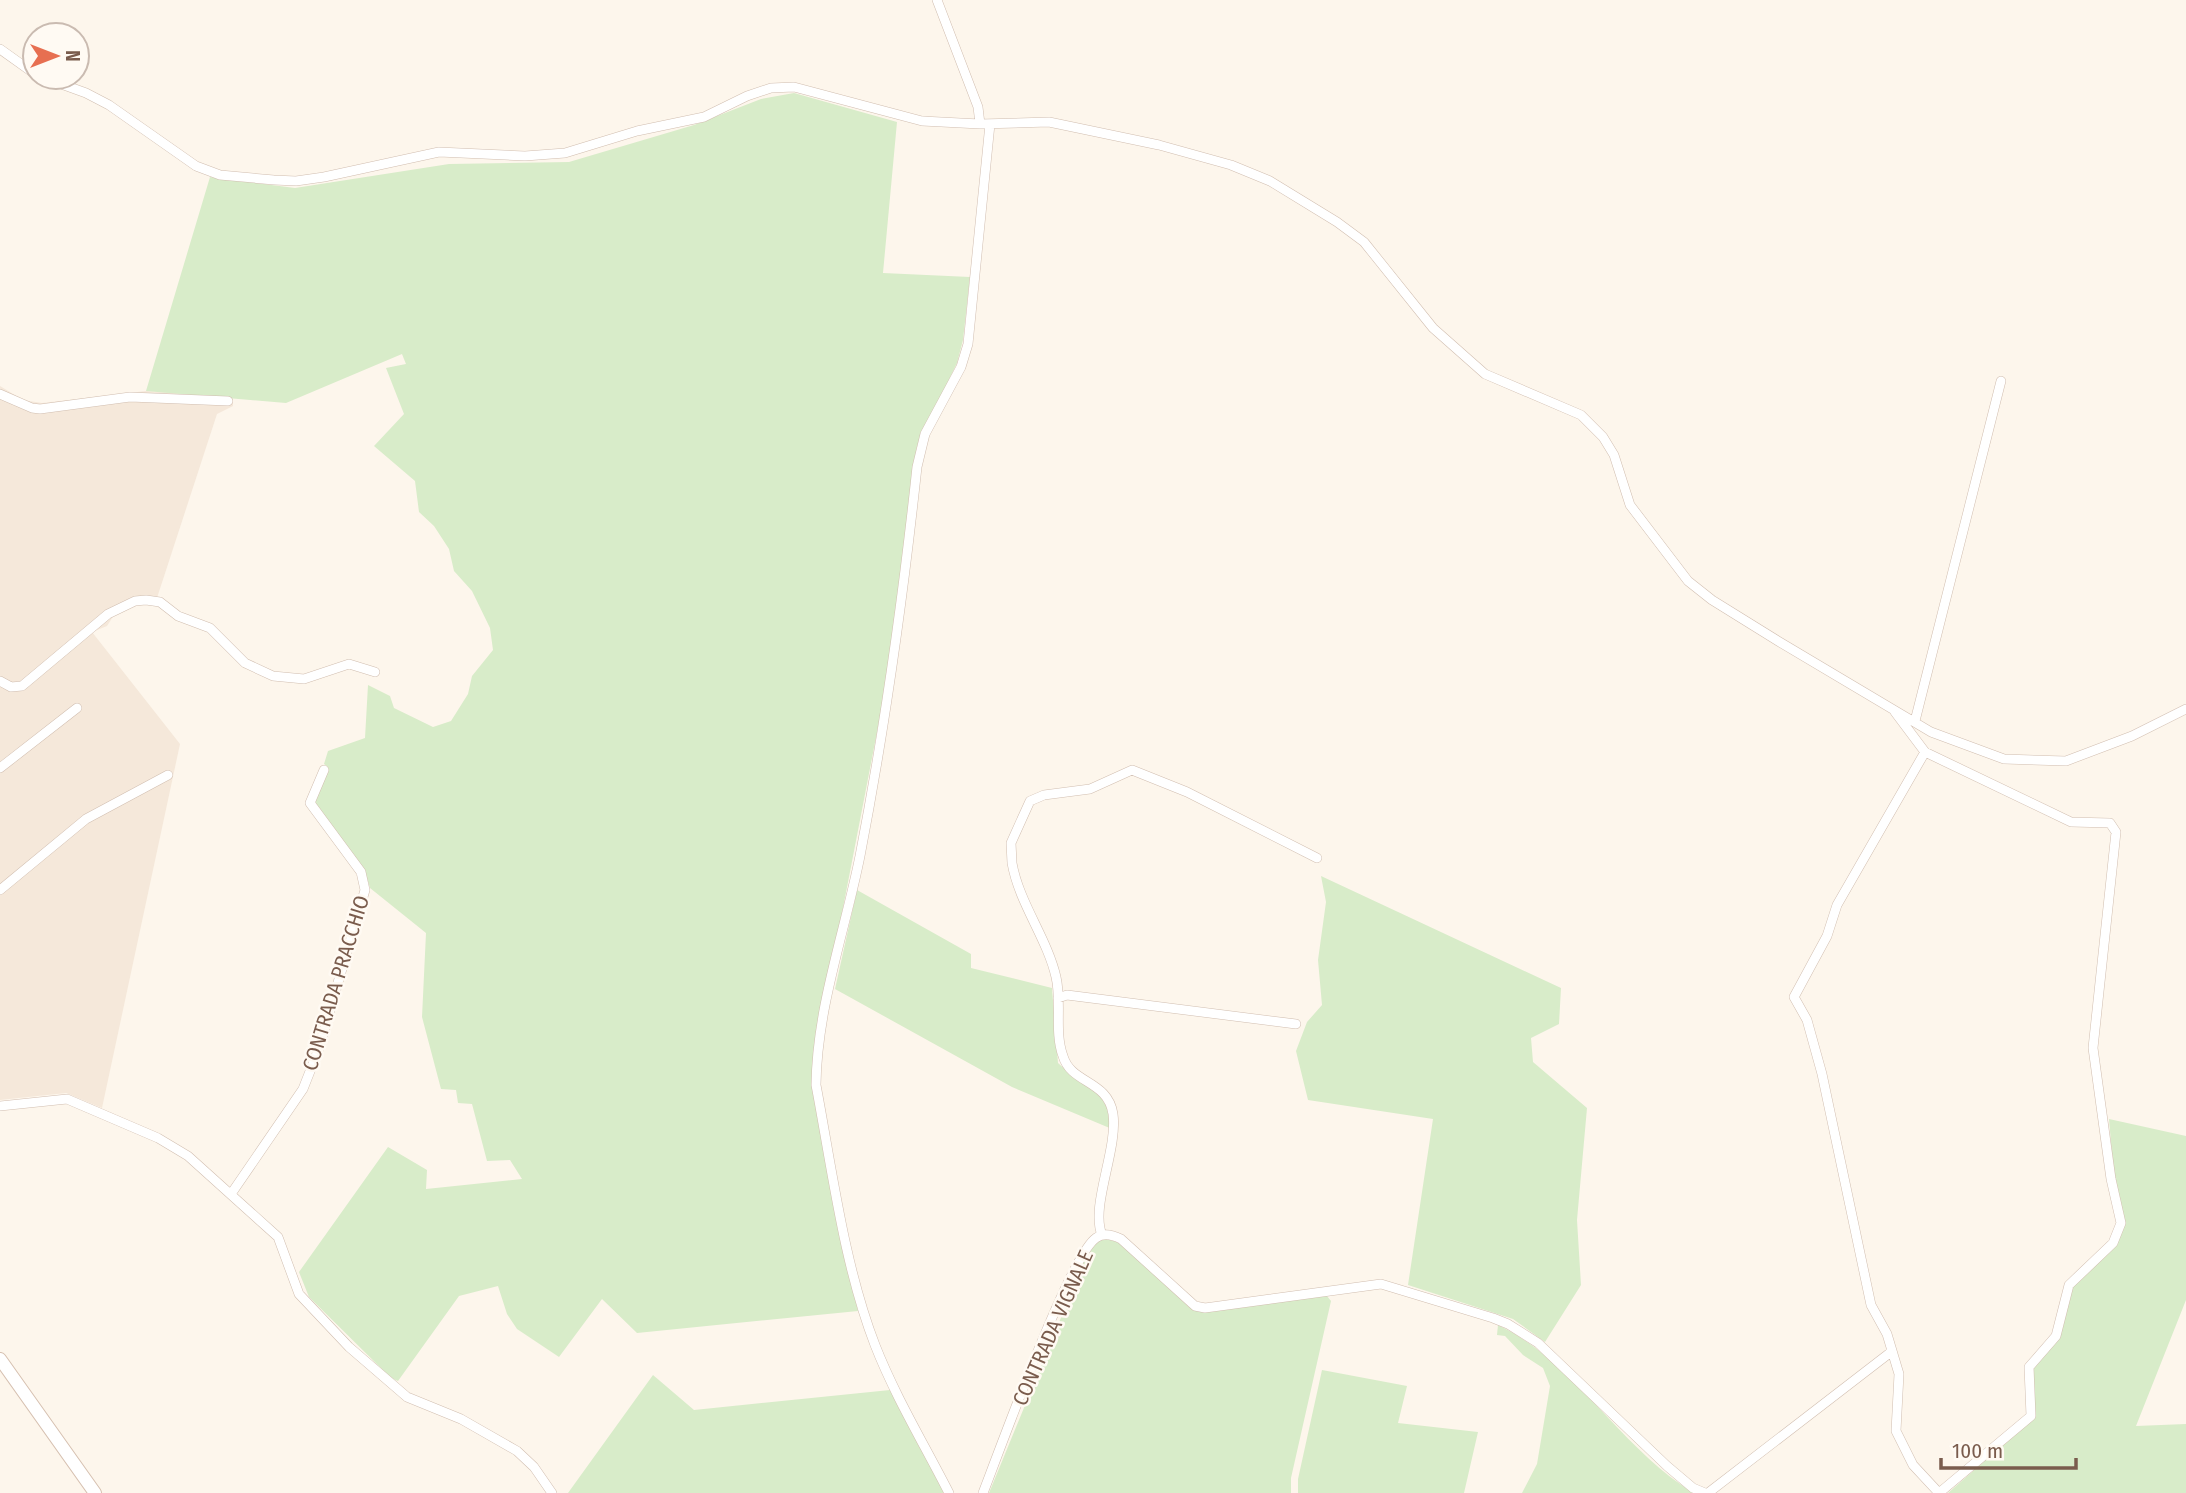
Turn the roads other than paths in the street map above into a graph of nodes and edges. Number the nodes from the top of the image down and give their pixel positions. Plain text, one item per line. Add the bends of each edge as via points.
1 (937, 0) edge
2 (0, 49) edge
3 (21, 64) edge
4 (80, 91) edge
5 (985, 124) junction
6 (2001, 381) dead end
7 (0, 394) edge
8 (228, 401) dead end
9 (375, 672) dead end
10 (0, 681) edge
11 (77, 708) dead end
12 (2186, 709) edge
13 (1895, 711) junction
14 (1915, 721) junction
15 (1925, 752) junction
16 (0, 768) edge
17 (324, 770) dead end
18 (168, 775) dead end
19 (1317, 858) dead end
20 (0, 890) edge
21 (1058, 998) junction
22 (1296, 1024) dead end
23 (0, 1106) edge
24 (231, 1194) junction
25 (1102, 1234) junction
26 (1891, 1352) junction
27 (0, 1359) edge
28 (95, 1493) edge
29 (552, 1493) edge
30 (949, 1493) edge
31 (983, 1493) edge
32 (1707, 1493) edge

1 - 5 street
2 - 3 street
4 - 5 street via 109,105 196,166 220,175 296,181 439,152 565,153 704,117 771,88 794,87 922,121
5 - 13 street via 1049,122 1195,154 1270,181 1337,222 1364,242 1433,328 1485,373 1581,415 1593,425 1614,454 1630,505 1688,581
5 - 30 street via 968,344 961,367 925,434 916,467 890,687 816,1063 816,1085 863,1310 898,1395
6 - 14 street
7 - 8 street via 40,409 130,397
9 - 10 street via 349,664 304,679 272,676 245,663 210,628 178,616 160,602 146,600 108,614 22,686
11 - 16 street
12 - 14 street via 2091,754 2045,762 1988,755 1931,733
13 - 14 street
13 - 15 street
15 - 26 street via 1837,905 1828,936 1794,997 1807,1020 1822,1074 1871,1305
15 - 26 street via 2071,822 2110,823 2116,832 2093,1048 2121,1223 2113,1243 2069,1285 2056,1336 2029,1367 2031,1416 1939,1493 1913,1465 1896,1431 1899,1374
17 - 24 street, CONTRADA PRACCHIO via 310,803 361,872 365,890 303,1089
18 - 20 street via 86,819
19 - 21 street via 1187,792 1132,770 1090,789 1036,797 1025,809 1011,853 1014,872 1054,970
21 - 22 street via 1067,995
21 - 25 street via 1062,1056 1077,1075 1105,1093 1113,1113 1113,1145 1098,1221
23 - 24 street via 57,1098 77,1102 174,1147
24 - 29 street via 278,1237 299,1294 349,1347 407,1397 461,1419 517,1451
25 - 31 street, CONTRADA VIGNALE via 1083,1252
25 - 32 street, CONTRADA VIGNALE via 1121,1239 1195,1306 1381,1284 1508,1324 1538,1343 1667,1466 1693,1488
26 - 32 street
27 - 28 street

